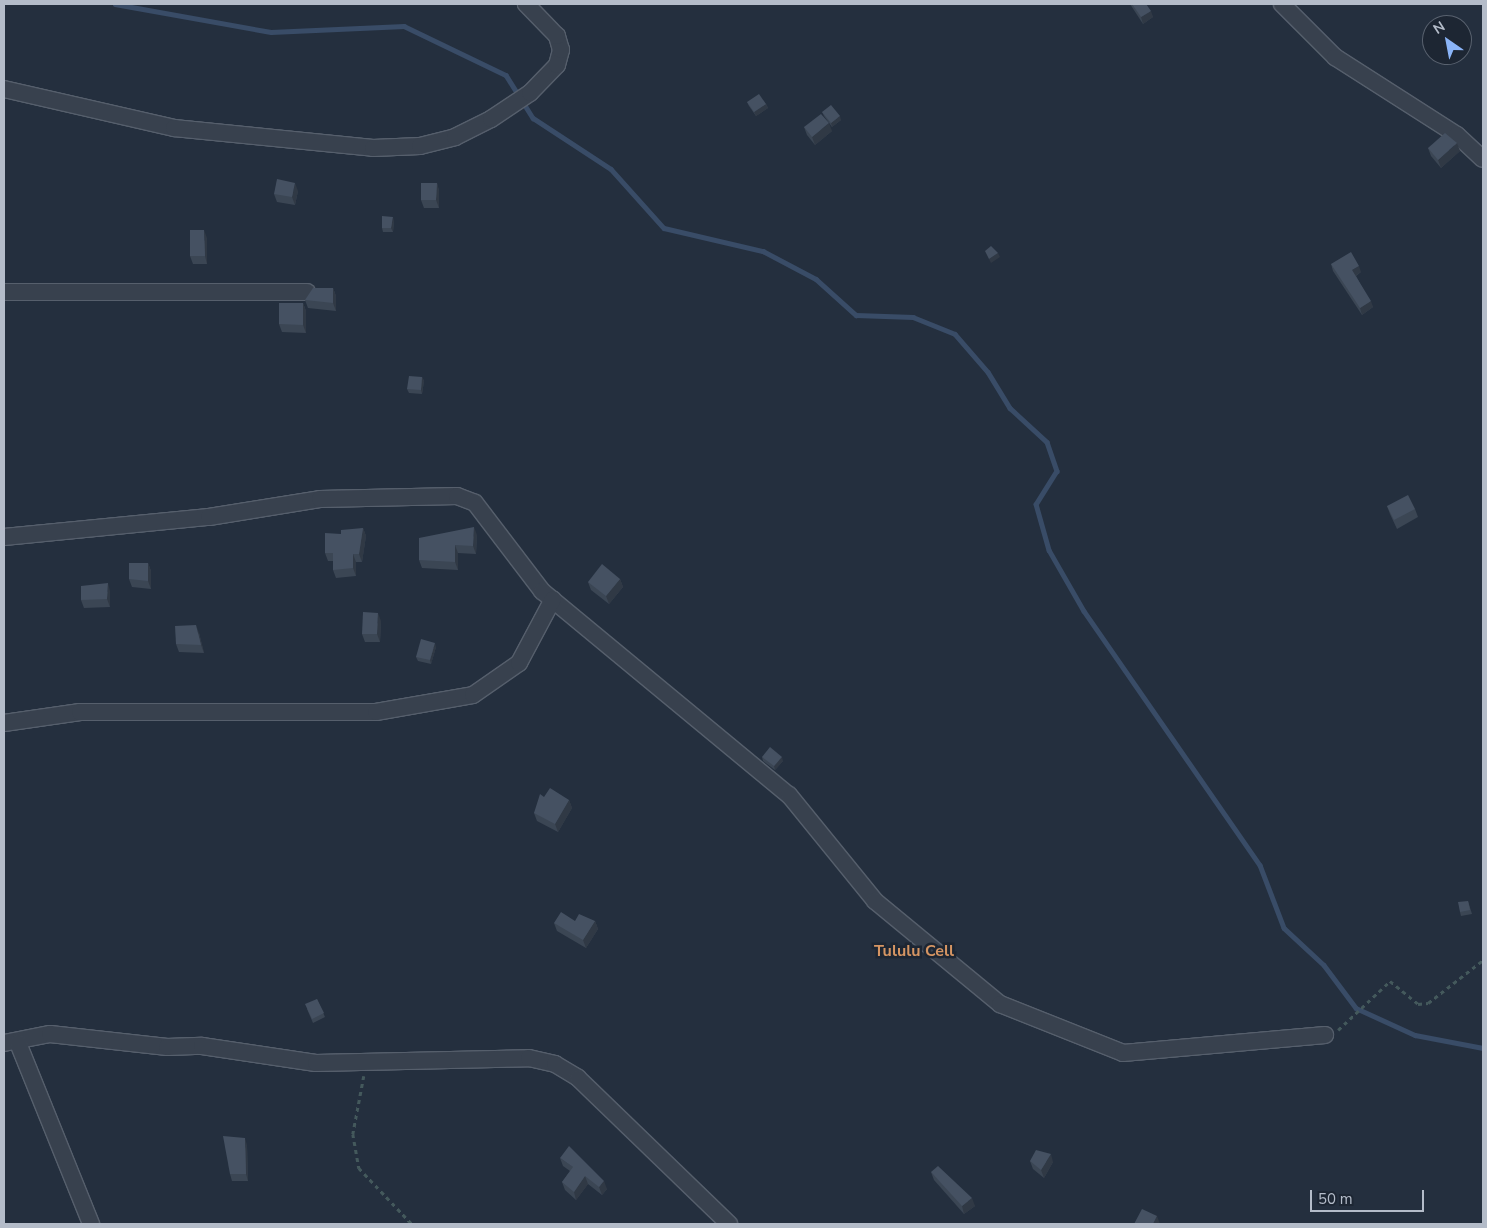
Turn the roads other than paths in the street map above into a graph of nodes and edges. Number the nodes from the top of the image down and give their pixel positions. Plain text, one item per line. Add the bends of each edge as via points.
1 (526, 4) edge
2 (1282, 4) edge
3 (4, 89) edge
4 (1483, 159) edge
5 (4, 292) edge
6 (307, 292) dead end
7 (4, 537) edge
8 (553, 599) junction
9 (4, 723) edge
10 (1325, 1035) dead end
11 (11, 1043) edge
12 (91, 1224) edge
13 (729, 1224) edge

1 - 3 street via 557,36 561,50 557,65 530,93 514,104 455,136 420,146 373,148 174,128
2 - 4 street via 1335,57 1457,135
5 - 6 street
7 - 8 street via 209,517 320,499 457,496 476,503
8 - 9 street via 519,663 473,695 376,712 80,712
8 - 10 street via 789,795 875,901 1000,1004 1123,1053
11 - 12 street
11 - 13 street via 50,1034 166,1047 202,1046 316,1063 529,1058 555,1064 578,1078

